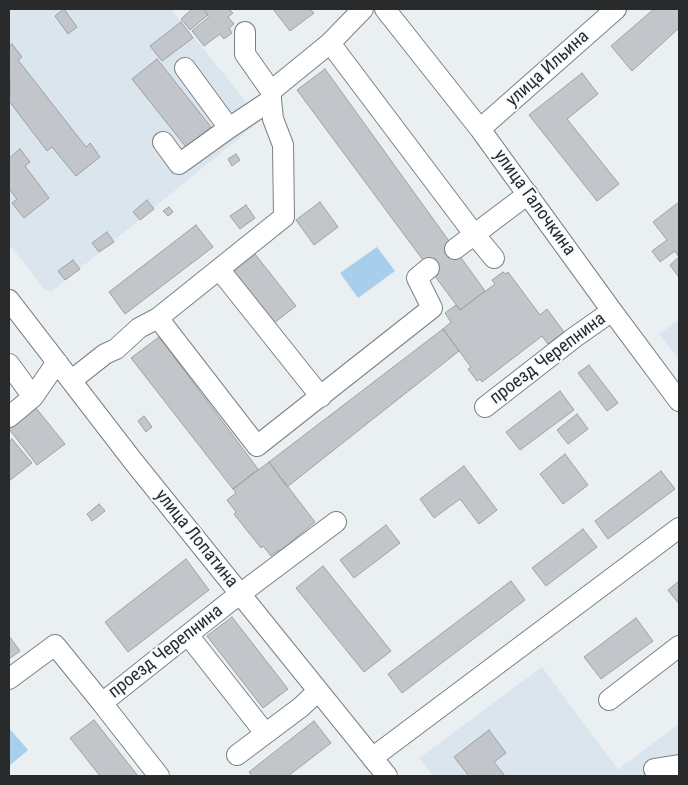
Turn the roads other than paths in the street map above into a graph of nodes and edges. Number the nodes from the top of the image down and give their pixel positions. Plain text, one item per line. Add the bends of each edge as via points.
1 (362, 9) edge
2 (385, 9) edge
3 (616, 9) edge
4 (245, 32) dead end
5 (330, 43) junction
6 (185, 68) dead end
7 (271, 96) junction
8 (229, 128) junction
9 (480, 129) junction
10 (163, 142) dead end
11 (528, 194) junction
12 (474, 234) junction
13 (455, 250) tunnel mouth
14 (494, 258) dead end
15 (429, 268) tunnel mouth
16 (219, 269) junction
17 (9, 300) edge
18 (612, 311) junction
19 (158, 318) junction
20 (57, 362) junction
21 (9, 364) edge
22 (72, 380) junction
23 (321, 396) junction
24 (33, 397) junction
25 (679, 401) edge
26 (485, 407) dead end
27 (9, 417) edge
28 (336, 522) dead end
29 (679, 528) edge
30 (241, 594) junction
31 (188, 635) junction
32 (679, 646) edge
33 (9, 679) edge
34 (318, 691) junction
35 (609, 700) dead end
36 (102, 703) junction
37 (265, 733) junction
38 (236, 755) dead end
39 (679, 765) edge
40 (654, 768) dead end
41 (375, 769) edge
42 (159, 776) edge

1 - 5 street
2 - 9 street, улица Галочкина
3 - 9 street, улица Ильина
4 - 7 street via 245,54
5 - 7 street
5 - 12 street
6 - 8 street
7 - 8 street
7 - 16 street via 273,119 283,145 284,217
8 - 10 street via 179,164
9 - 11 street, улица Галочкина
11 - 12 street
11 - 18 street, улица Галочкина
12 - 13 street
12 - 14 street
15 - 23 street via 418,278 432,308
16 - 19 street
16 - 23 street
17 - 20 street, улица Лопатина
18 - 25 street, улица Галочкина
18 - 26 street, проезд Черепнина
19 - 22 street via 139,328
19 - 23 street via 257,446
20 - 22 street, улица Лопатина
20 - 24 street
21 - 24 street
22 - 30 street, улица Лопатина via 132,461
24 - 27 street
28 - 30 street, проезд Черепнина
29 - 41 street
30 - 31 street, проезд Черепнина
30 - 34 street, улица Лопатина
31 - 36 street, проезд Черепнина
31 - 37 street
32 - 35 street
33 - 36 street, проезд Черепнина via 55,645
34 - 37 street
34 - 41 street, улица Лопатина
36 - 42 street
37 - 38 street
39 - 40 street

